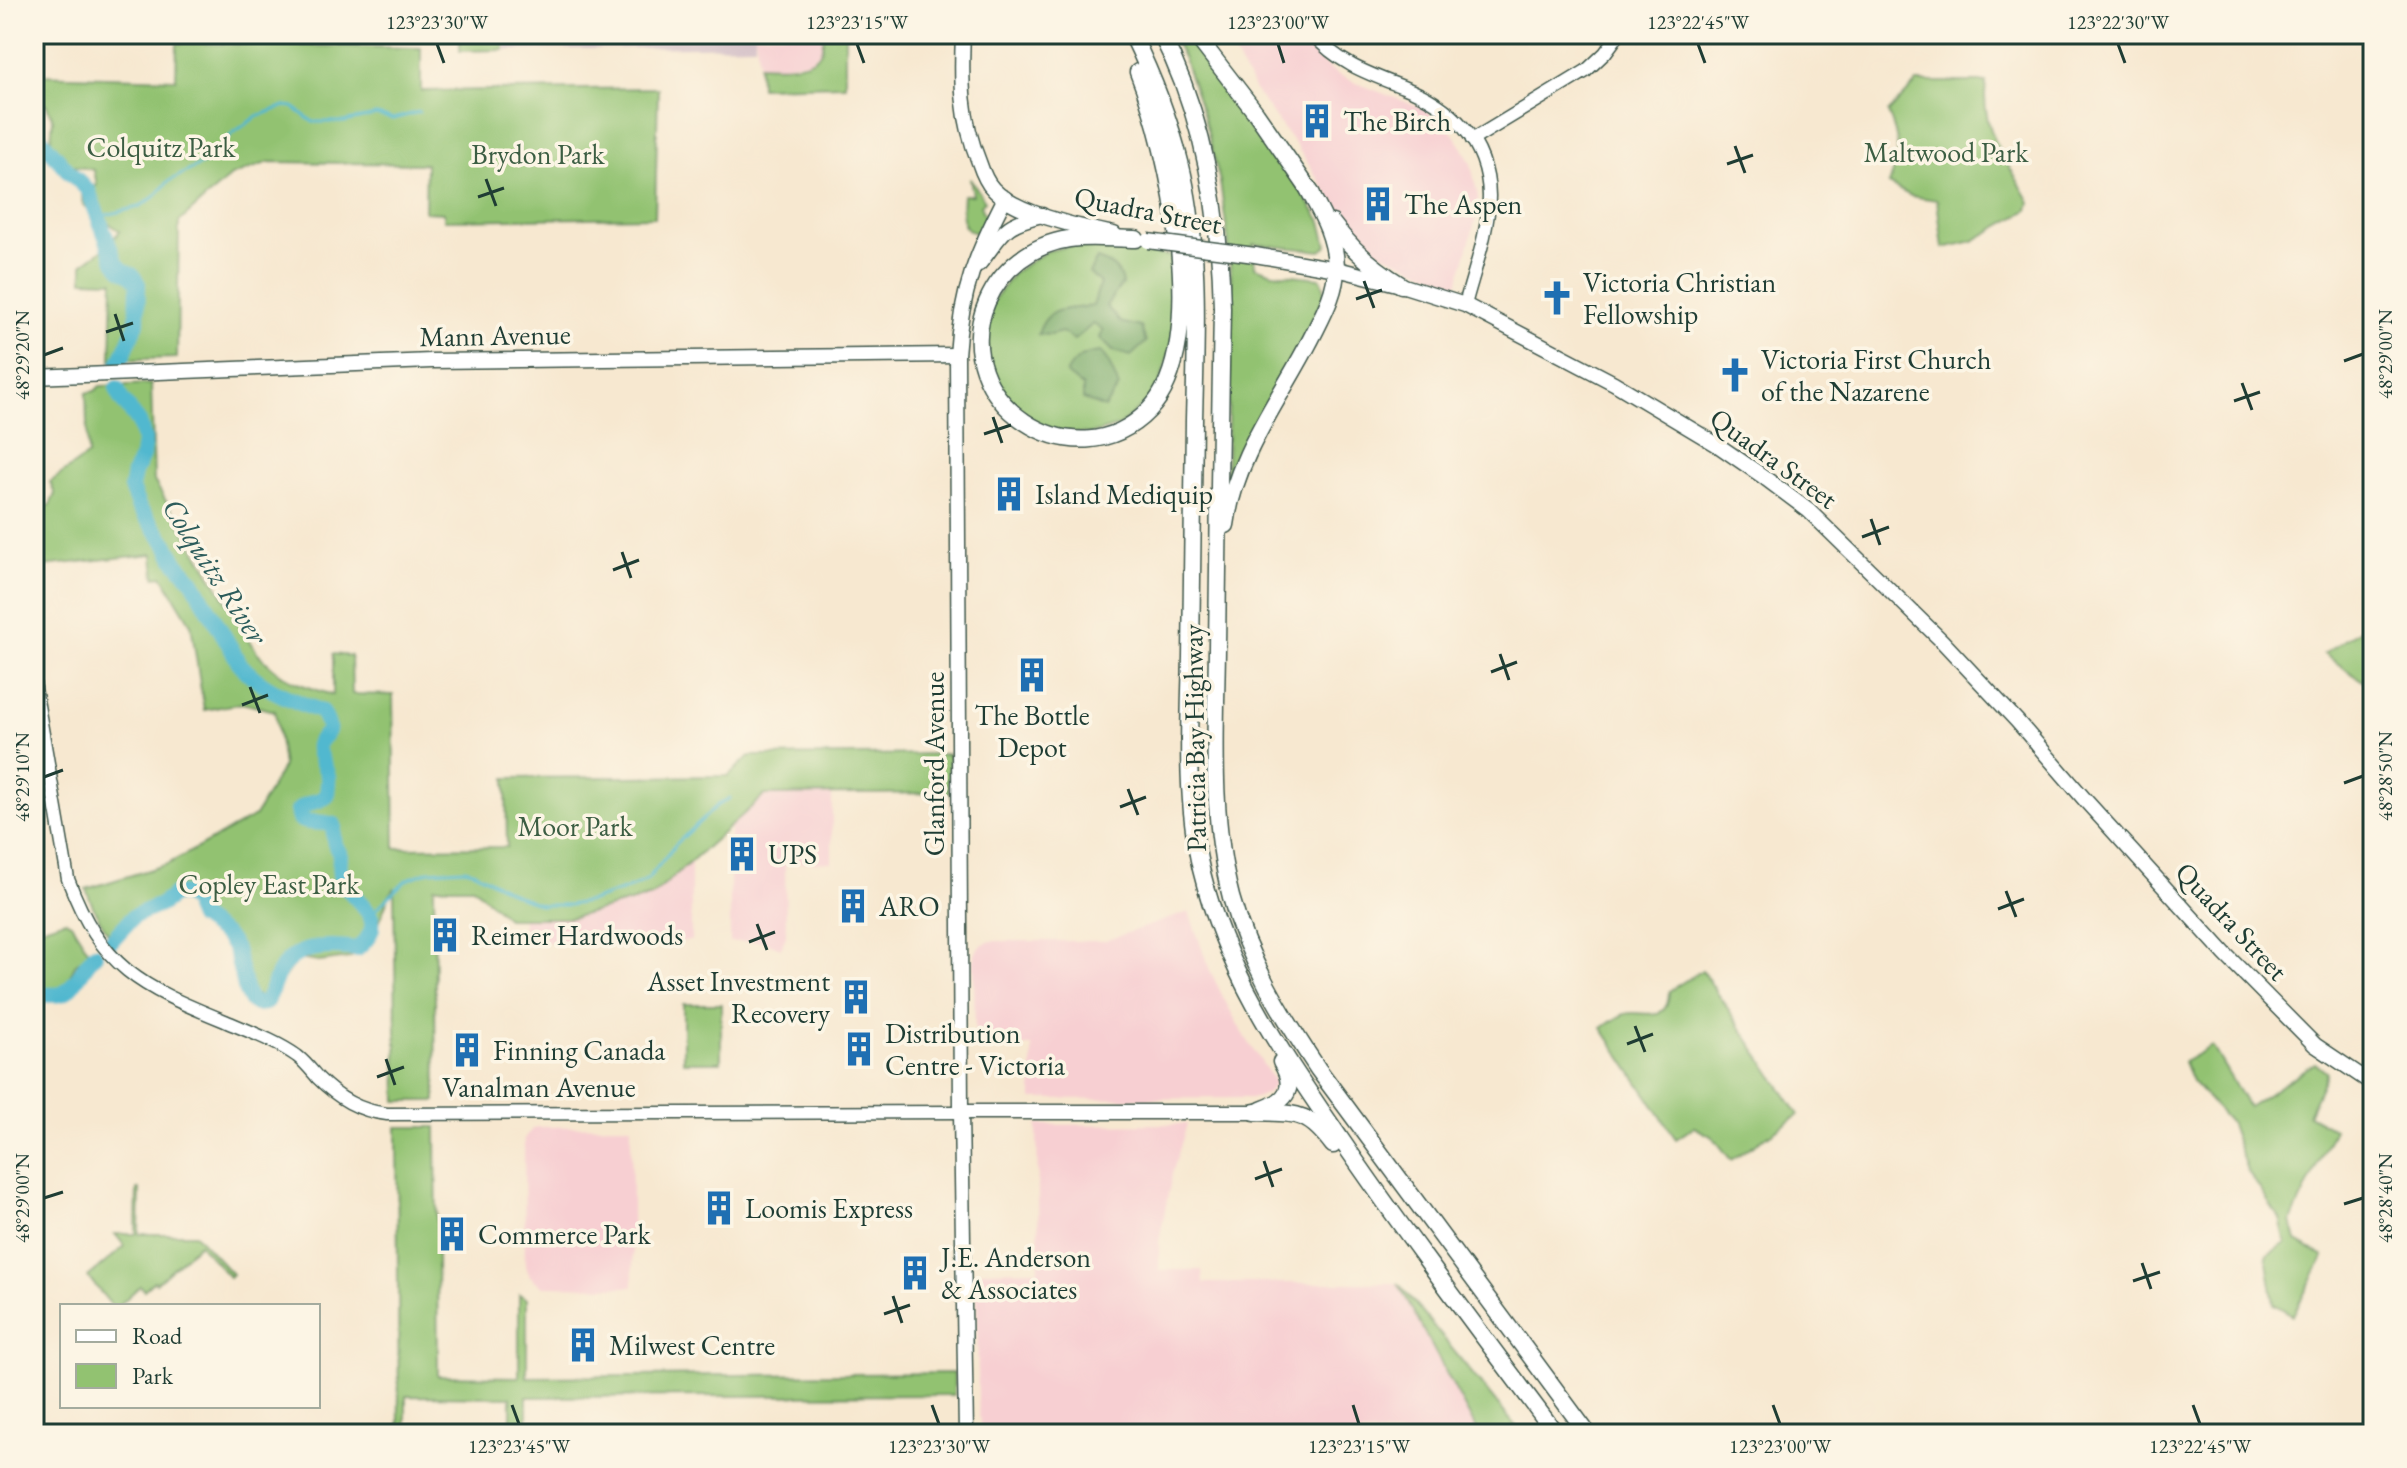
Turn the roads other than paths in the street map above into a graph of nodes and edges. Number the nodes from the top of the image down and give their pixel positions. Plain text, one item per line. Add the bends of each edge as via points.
1 (963, 34) edge
2 (1122, 34) edge
3 (1132, 34) edge
4 (1161, 34) edge
5 (1195, 34) edge
6 (1313, 34) edge
7 (1619, 34) edge
8 (1472, 140) junction
9 (1307, 187) junction
10 (1005, 198) junction
11 (1042, 215) junction
12 (1142, 240) junction
13 (1337, 269) junction
14 (971, 274) junction
15 (1401, 285) junction
16 (1465, 305) junction
17 (957, 355) junction
18 (34, 377) edge
19 (34, 682) edge
20 (1215, 770) junction
21 (1201, 867) junction
22 (2373, 1084) edge
23 (961, 1112) junction
24 (1255, 1112) junction
25 (1533, 1403) junction
26 (966, 1434) edge
27 (1556, 1434) edge
28 (1588, 1434) edge

1 - 10 main road via 964,114 985,176
2 - 12 highway via 1151,107 1172,191 1181,319 1175,366 1147,412 1118,431 1070,439 1029,426 995,393 981,358 981,322 993,290 1016,262 1053,243
3 - 21 highway, Patricia Bay Highway via 1170,126 1192,232 1196,326 1189,760
4 - 20 highway, Patricia Bay Highway via 1199,135 1218,236 1222,308
5 - 9 highway
6 - 8 street via 1345,62 1438,103
7 - 8 street via 1586,71
8 - 16 street via 1484,165 1489,198
9 - 13 highway via 1331,230
9 - 15 highway via 1349,246
10 - 11 main road, Quadra Street
10 - 14 main road, Glanford Avenue
11 - 12 main road, Quadra Street
11 - 14 main road via 1010,225
12 - 13 main road, Quadra Street, bridge
13 - 15 main road, Quadra Street
13 - 20 highway via 1326,310 1244,462 1229,508
14 - 17 main road, Glanford Avenue
15 - 16 main road, Quadra Street
16 - 22 main road, Quadra Street via 1690,428 1809,511 1953,652 2225,954 2330,1057
17 - 18 main road, Mann Avenue via 431,361
17 - 23 main road, Glanford Avenue
19 - 23 street, Vanalman Avenue via 68,879 96,939 117,964 164,996 298,1056 355,1106 387,1114 469,1115
20 - 28 highway, Patricia Bay Highway via 1231,896 1249,951 1271,994 1318,1069
21 - 24 highway via 1205,906 1222,957 1288,1074 1286,1095
21 - 25 highway, Patricia Bay Highway via 1226,947 1279,1047 1371,1183
23 - 24 main road, Vanalman Avenue
23 - 26 main road, Glanford Avenue
24 - 25 highway via 1296,1114 1316,1124 1491,1359
25 - 27 highway, Patricia Bay Highway

